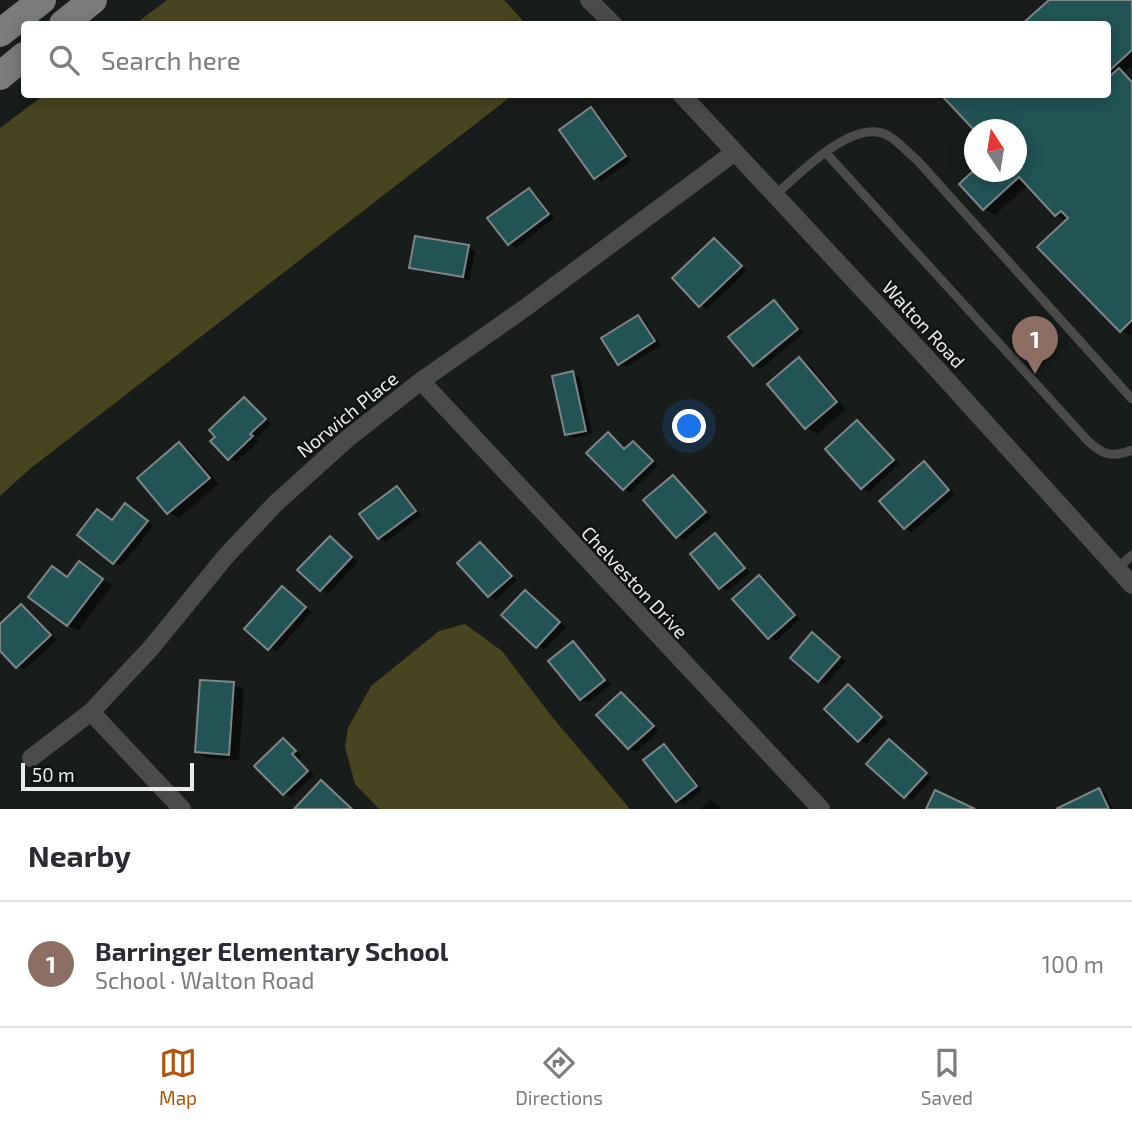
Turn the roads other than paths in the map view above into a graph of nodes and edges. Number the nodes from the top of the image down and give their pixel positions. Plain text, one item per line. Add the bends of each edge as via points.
1 (42, 0) edge
2 (93, 0) edge
3 (589, 0) edge
4 (67, 21) edge
5 (610, 21) edge
6 (7, 23) edge
7 (21, 58) edge
8 (0, 76) edge
9 (685, 98) edge
10 (734, 152) junction
11 (826, 153) junction
12 (775, 195) junction
13 (421, 381) junction
14 (1132, 399) edge
15 (1132, 450) edge
16 (1132, 555) edge
17 (1117, 569) junction
18 (1132, 585) edge
19 (91, 712) junction
20 (31, 758) dead end
21 (182, 809) edge
22 (821, 809) edge

1 - 6 main road
2 - 4 main road
3 - 5 street
7 - 8 main road
9 - 10 street, Walton Road
10 - 12 street, Walton Road
10 - 13 street, Norwich Place
11 - 12 lane
11 - 14 lane via 847,137 867,131 887,135 916,160
11 - 15 lane via 1098,451 1114,455
12 - 17 street, Walton Road
13 - 19 street, Norwich Place via 275,504
13 - 22 street, Chelveston Drive
16 - 17 lane
17 - 18 street, Walton Road
19 - 20 street, Norwich Place
19 - 21 street

